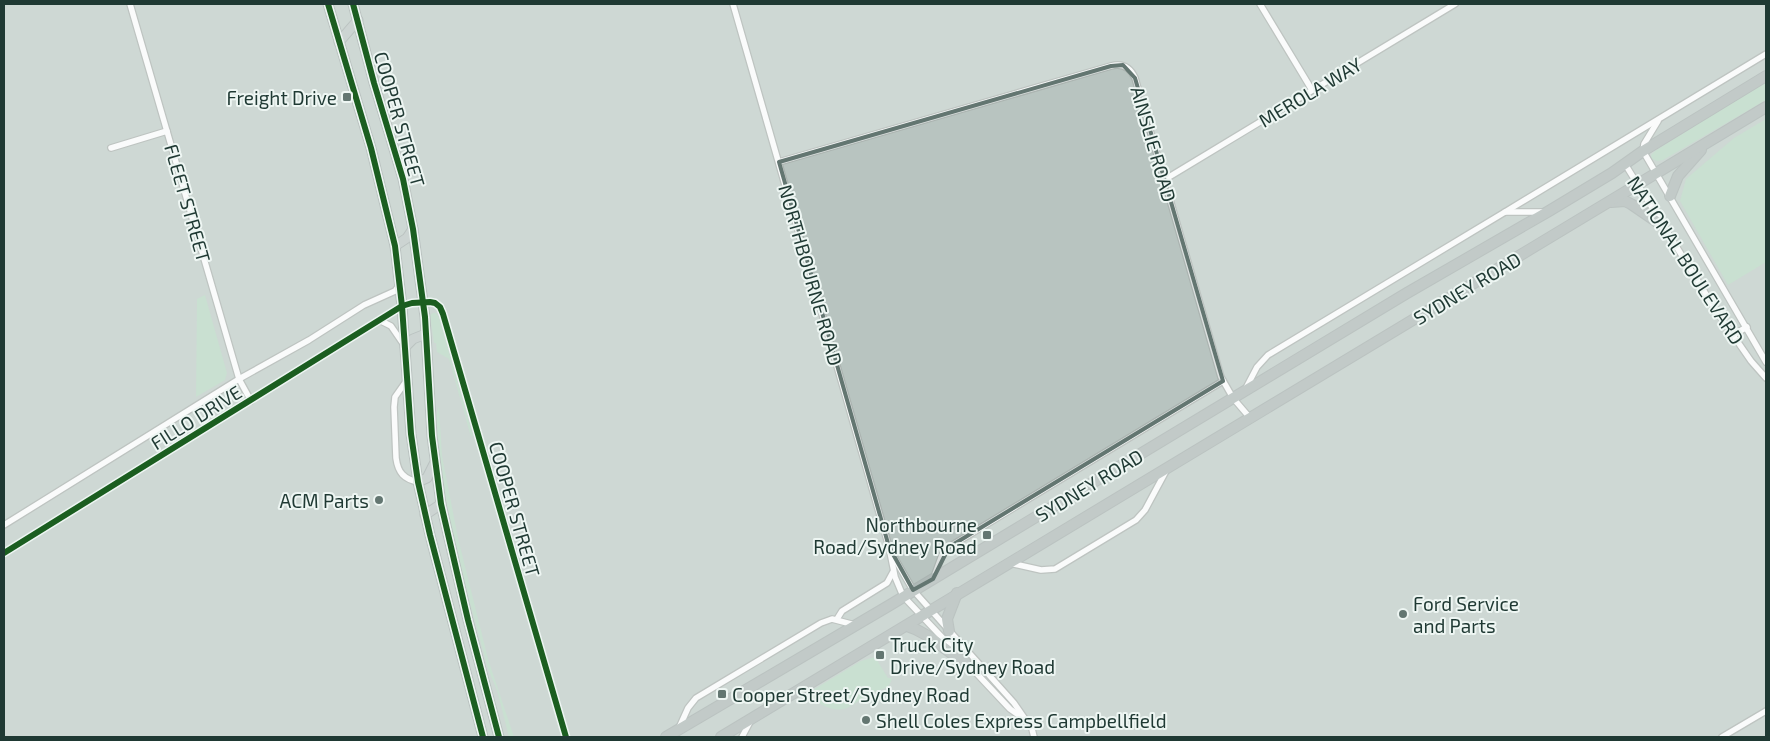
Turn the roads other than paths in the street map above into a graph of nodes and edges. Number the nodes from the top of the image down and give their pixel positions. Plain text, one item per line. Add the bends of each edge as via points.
1 (130, 4) edge
2 (328, 4) edge
3 (353, 4) edge
4 (733, 4) edge
5 (1260, 4) edge
6 (1456, 4) edge
7 (358, 20) junction
8 (339, 42) junction
9 (1766, 54) edge
10 (1766, 76) edge
11 (1312, 90) junction
12 (1766, 107) edge
13 (1661, 118) junction
14 (168, 131) junction
15 (1706, 144) junction
16 (111, 148) dead end
17 (1643, 151) junction
18 (779, 162) junction
19 (1625, 164) junction
20 (1656, 174) junction
21 (1164, 180) junction
22 (1637, 185) junction
23 (1670, 196) junction
24 (1609, 202) junction
25 (1549, 211) junction
26 (1505, 212) junction
27 (1663, 226) junction
28 (413, 229) junction
29 (395, 246) junction
30 (400, 284) junction
31 (423, 302) junction
32 (402, 306) junction
33 (379, 320) junction
34 (1747, 327) junction
35 (1733, 335) junction
36 (426, 338) junction
37 (405, 347) junction
38 (1766, 362) edge
39 (1766, 378) edge
40 (407, 379) junction
41 (239, 380) junction
42 (1223, 381) junction
43 (1246, 390) junction
44 (1233, 398) junction
45 (251, 401) junction
46 (1251, 419) junction
47 (434, 463) junction
48 (1166, 469) junction
49 (418, 482) junction
50 (441, 504) junction
51 (425, 515) junction
52 (4, 525) edge
53 (888, 547) junction
54 (4, 553) edge
55 (1009, 563) junction
56 (893, 572) junction
57 (933, 579) junction
58 (913, 590) junction
59 (957, 594) junction
60 (904, 596) junction
61 (926, 613) junction
62 (837, 619) junction
63 (856, 626) junction
64 (907, 626) junction
65 (948, 631) junction
66 (965, 662) junction
67 (484, 684) junction
68 (470, 687) junction
69 (1766, 711) edge
70 (752, 718) junction
71 (1023, 718) junction
72 (678, 730) junction
73 (483, 737) edge
74 (498, 737) edge
75 (566, 737) edge
76 (666, 737) edge
77 (720, 737) edge
78 (742, 737) edge
79 (1034, 737) edge
80 (1722, 737) edge

1 - 14 street, FLEET STREET
2 - 8 main road, COOPER STREET
3 - 7 main road, COOPER STREET
4 - 18 street, NORTHBOURNE ROAD
5 - 11 street
6 - 11 street, MEROLA WAY
7 - 8 main road
7 - 28 main road, COOPER STREET via 403,178
8 - 29 main road, COOPER STREET via 371,148
9 - 13 street, SYDNEY ROAD
10 - 17 highway, SYDNEY ROAD
11 - 21 street, MEROLA WAY
12 - 15 highway, SYDNEY ROAD
13 - 17 street, SYDNEY ROAD
13 - 26 street, SYDNEY ROAD
14 - 16 street
14 - 41 street, FLEET STREET
15 - 20 highway, SYDNEY ROAD
15 - 23 highway via 1678,176
17 - 19 highway, SYDNEY ROAD
17 - 20 street, NATIONAL BOULEVARD
18 - 21 street, AINSLIE ROAD via 1120,64 1135,78
18 - 53 street, NORTHBOURNE ROAD
19 - 22 street, NATIONAL BOULEVARD
19 - 25 highway, SYDNEY ROAD
20 - 22 highway, SYDNEY ROAD
20 - 23 street, NATIONAL BOULEVARD
21 - 42 street, AINSLIE ROAD
22 - 24 highway, SYDNEY ROAD
22 - 27 street, NATIONAL BOULEVARD
23 - 34 street, NATIONAL BOULEVARD
24 - 27 highway via 1631,204
24 - 46 highway, SYDNEY ROAD
25 - 26 street, SYDNEY ROAD
25 - 43 highway, SYDNEY ROAD
26 - 43 street, SYDNEY ROAD via 1268,355 1257,367
27 - 35 street, NATIONAL BOULEVARD
28 - 29 main road
28 - 31 main road, COOPER STREET
29 - 30 main road, COOPER STREET
30 - 32 main road, COOPER STREET
30 - 41 street, FILLO DRIVE via 395,291 364,305
31 - 32 street
31 - 36 main road, COOPER STREET
31 - 75 street, COOPER STREET via 435,303 443,314
32 - 33 street, FILLO DRIVE
32 - 37 main road, COOPER STREET
33 - 37 street via 391,326
33 - 45 street, FILLO DRIVE
34 - 35 street
34 - 38 street, NATIONAL BOULEVARD
35 - 39 street, NATIONAL BOULEVARD
36 - 37 main road via 418,336
36 - 47 main road, COOPER STREET
37 - 40 main road, COOPER STREET
40 - 49 main road, COOPER STREET
40 - 49 street via 395,397 396,458 403,476
41 - 45 street, FLEET STREET
41 - 52 street, FILLO DRIVE
42 - 44 street, AINSLIE ROAD
42 - 57 street, SYDNEY ROAD via 948,547
43 - 44 highway, SYDNEY ROAD
44 - 46 street, AINSLIE ROAD
44 - 57 highway, SYDNEY ROAD
45 - 54 street, FILLO DRIVE
46 - 48 highway, SYDNEY ROAD
47 - 49 main road via 427,478
47 - 50 main road, COOPER STREET
48 - 55 highway, SYDNEY ROAD
48 - 55 street, SYDNEY ROAD via 1142,514 1127,526 1055,569 1045,571
49 - 51 main road, COOPER STREET
50 - 51 main road
50 - 67 main road, COOPER STREET
51 - 68 main road, COOPER STREET
53 - 56 street, NORTHBOURNE ROAD
53 - 58 street, NORTHBOURNE ROAD
55 - 59 highway, SYDNEY ROAD
56 - 60 street, NORTHBOURNE ROAD
56 - 62 street via 887,583 842,611
57 - 58 highway, SYDNEY ROAD
58 - 60 highway, SYDNEY ROAD
58 - 61 street, NORTHBOURNE ROAD
59 - 61 highway, SYDNEY ROAD
59 - 65 highway via 947,619
60 - 61 street, NORTHBOURNE ROAD
60 - 63 highway, SYDNEY ROAD
61 - 64 highway, SYDNEY ROAD
61 - 65 street
61 - 66 street
62 - 63 street
62 - 72 street via 821,623 696,698
63 - 72 highway, SYDNEY ROAD
64 - 66 highway via 926,634
64 - 70 highway, SYDNEY ROAD
65 - 71 street via 1014,703
66 - 71 street
67 - 68 main road
67 - 74 main road, COOPER STREET
68 - 73 main road, COOPER STREET
69 - 80 street
70 - 77 highway, SYDNEY ROAD
70 - 78 street
71 - 79 street
72 - 76 highway, SYDNEY ROAD

